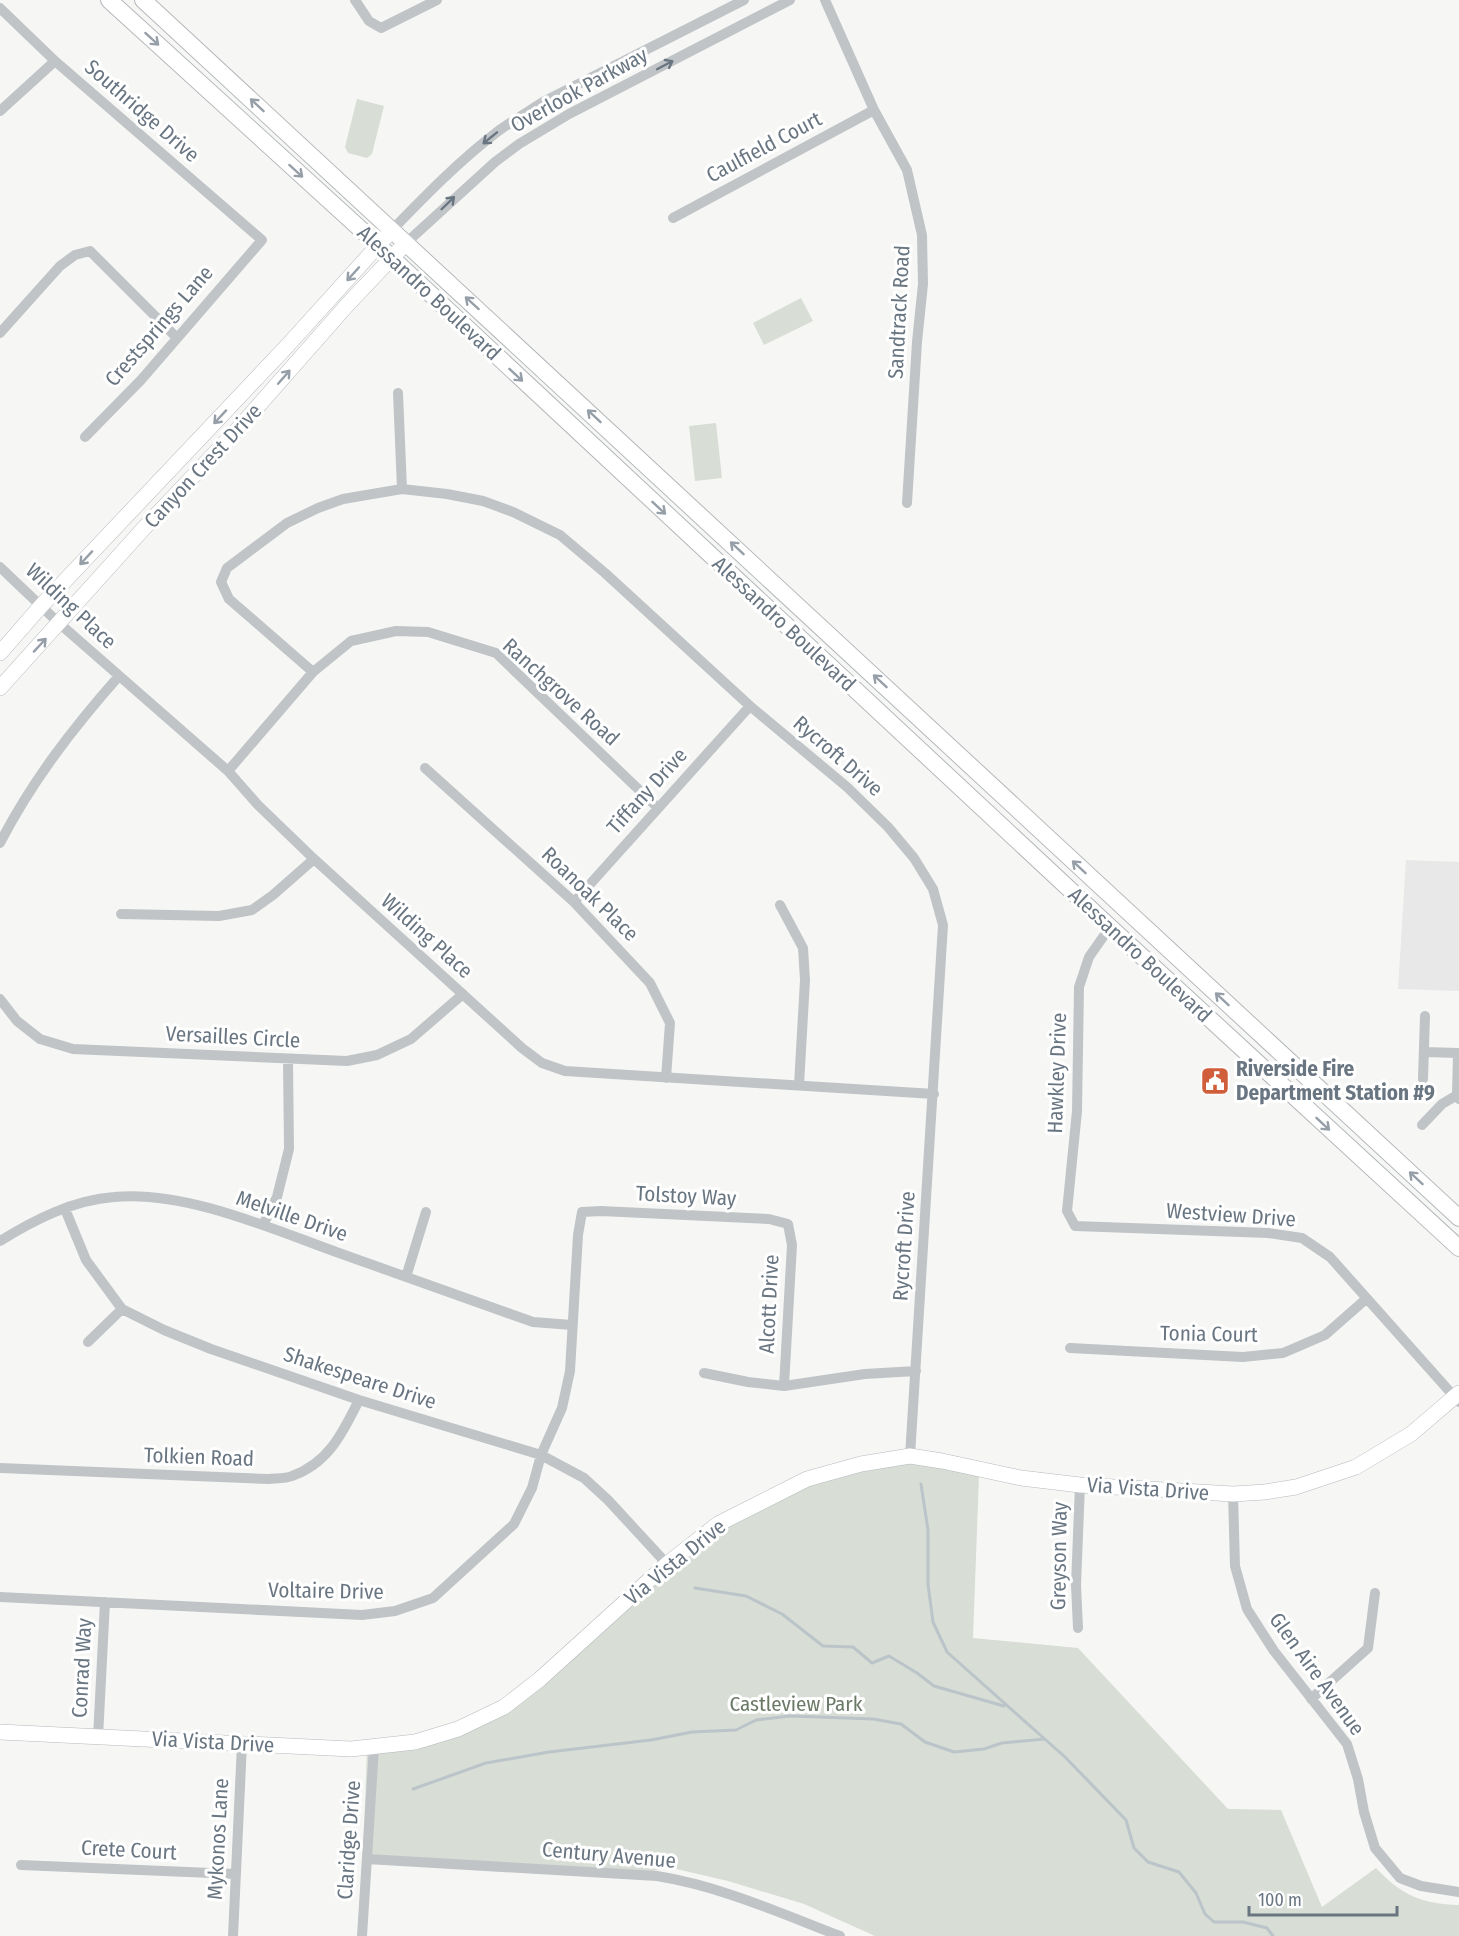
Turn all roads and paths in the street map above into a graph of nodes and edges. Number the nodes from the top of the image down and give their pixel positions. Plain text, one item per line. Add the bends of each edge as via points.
1 (109, 0) edge
2 (143, 0) edge
3 (355, 0) edge
4 (437, 0) edge
5 (744, 0) edge
6 (790, 0) edge
7 (825, 0) edge
8 (0, 8) edge
9 (55, 62) junction
10 (874, 110) junction
11 (0, 111) edge
12 (673, 218) dead end
13 (392, 230) junction
14 (262, 240) joint
15 (406, 243) junction
16 (378, 245) junction
17 (391, 258) junction
18 (0, 333) edge
19 (177, 338) junction
20 (398, 393) dead end
21 (85, 437) dead end
22 (402, 489) junction
23 (907, 503) dead end
24 (0, 567) edge
25 (41, 606) junction
26 (60, 624) junction
27 (0, 653) edge
28 (313, 672) junction
29 (119, 676) junction
30 (0, 688) edge
31 (750, 705) junction
32 (425, 768) dead end
33 (228, 771) junction
34 (658, 808) junction
35 (0, 843) edge
36 (314, 859) junction
37 (574, 902) junction
38 (780, 905) dead end
39 (121, 914) dead end
40 (1110, 927) junction
41 (463, 994) junction
42 (0, 999) edge
43 (1425, 1016) dead end
44 (1424, 1052) junction
45 (1458, 1053) edge
46 (288, 1060) junction
47 (666, 1078) junction
48 (1423, 1079) dead end
49 (799, 1085) junction
50 (934, 1094) junction
51 (1458, 1097) edge
52 (1422, 1125) dead end
53 (65, 1209) junction
54 (426, 1212) dead end
55 (582, 1212) joint
56 (1459, 1218) edge
57 (788, 1224) joint
58 (263, 1225) junction
59 (1075, 1226) joint
60 (0, 1241) edge
61 (1459, 1248) edge
62 (406, 1277) junction
63 (1366, 1299) junction
64 (122, 1309) junction
65 (572, 1324) junction
66 (88, 1342) dead end
67 (1070, 1348) dead end
68 (916, 1371) junction
69 (704, 1373) dead end
70 (784, 1386) junction
71 (1458, 1397) edge
72 (359, 1400) junction
73 (541, 1455) junction
74 (910, 1456) junction
75 (0, 1468) edge
76 (1080, 1485) junction
77 (1233, 1494) junction
78 (667, 1564) junction
79 (1375, 1593) dead end
80 (0, 1597) edge
81 (105, 1602) junction
82 (1078, 1628) dead end
83 (1311, 1699) junction
84 (0, 1732) edge
85 (98, 1737) junction
86 (242, 1744) junction
87 (374, 1747) junction
88 (367, 1859) junction
89 (21, 1865) dead end
90 (235, 1874) junction
91 (1459, 1892) edge
92 (233, 1936) edge
93 (362, 1936) edge
94 (840, 1936) edge

1 -> 16 main road, Alessandro Boulevard
13 -> 2 main road, Alessandro Boulevard
3 - 4 street via 369,21 381,28
5 -> 13 street, Overlook Parkway via 518,118 458,165
15 -> 6 street, Overlook Parkway via 479,175 519,144 569,114
7 - 10 street, Sandtrack Road
8 - 9 street, Southridge Drive
9 - 11 street
9 - 14 street, Southridge Drive
10 - 12 street, Caulfield Court
10 - 23 street, Sandtrack Road via 907,170 922,235 923,284
13 - 15 main road, Alessandro Boulevard
13 - 16 street, Canyon Crest Drive
14 - 19 street, Crestsprings Lane
15 - 17 street, Canyon Crest Drive
56 -> 15 main road, Alessandro Boulevard
16 - 17 main road, Alessandro Boulevard
16 -> 25 street, Canyon Crest Drive
26 -> 17 street, Canyon Crest Drive
17 -> 40 main road, Alessandro Boulevard
18 - 19 street via 60,266 75,255 90,251
19 - 21 street, Crestsprings Lane
20 - 22 street
22 - 28 street, Rycroft Drive via 343,499 318,508 287,523 226,568 221,582 229,599
22 - 31 street, Rycroft Drive via 483,501 560,535
24 - 25 street, Wilding Place
25 - 26 street, Wilding Place
25 - 27 street, Canyon Crest Drive
26 - 29 street, Wilding Place
30 -> 26 street, Canyon Crest Drive
28 - 33 street, Ranchgrove Road
28 - 34 street, Ranchgrove Road via 351,641 396,632 428,632 496,653
29 - 33 street, Wilding Place
29 - 35 street via 28,791
31 - 34 street, Tiffany Drive
31 - 50 street, Rycroft Drive via 888,827 914,858 933,890 943,925
32 - 37 street, Roanoak Place
33 - 36 street, Wilding Place
34 - 37 street, Tiffany Drive
36 - 39 street via 252,910 219,916
36 - 41 street, Wilding Place
37 - 47 street, Roanoak Place via 650,982 670,1023
38 - 49 street via 803,948
40 - 59 street, Hawkley Drive via 1089,957 1079,987 1077,1111 1067,1211
40 -> 61 main road, Alessandro Boulevard
41 - 46 street, Versailles Circle via 411,1039 377,1055 347,1061
41 - 47 street, Wilding Place via 542,1063 565,1071
42 - 46 street, Versailles Circle via 17,1021 40,1039 73,1049
43 - 44 street
44 - 45 street
44 - 48 street
45 - 51 street
46 - 58 street via 289,1149 278,1197
47 - 49 street, Wilding Place
49 - 50 street, Wilding Place
50 - 68 street, Rycroft Drive
51 - 52 street via 1442,1104
53 - 58 street, Melville Drive via 92,1199 148,1197 183,1201
53 - 60 street, Melville Drive
53 - 64 street, Shakespeare Drive via 86,1260
54 - 62 street
55 - 57 street, Tolstoy Way via 769,1219
55 - 65 street, Voltaire Drive
57 - 70 street, Alcott Drive via 792,1245
58 - 62 street, Melville Drive
59 - 63 street, Westview Drive via 1268,1233 1302,1238 1330,1257
62 - 65 street, Melville Drive via 532,1322
63 - 67 street, Tonia Court via 1325,1335 1283,1353 1243,1358
63 - 71 street, Westview Drive
64 - 66 street
64 - 72 street, Shakespeare Drive via 164,1330
65 - 73 street, Voltaire Drive via 570,1371 562,1408
68 - 70 street
68 - 74 street, Rycroft Drive
69 - 70 street
71 - 77 street, Via Vista Drive via 1411,1434 1356,1467 1296,1487
72 - 73 street, Shakespeare Drive
72 - 75 street, Tolkien Road via 340,1439 320,1461 291,1477
73 - 78 street, Shakespeare Drive via 584,1478
73 - 81 street, Voltaire Drive via 532,1488 514,1524 433,1598 395,1611 362,1615
74 - 76 street, Via Vista Drive via 1021,1478
74 - 78 street, Via Vista Drive via 807,1479 718,1524
76 - 77 street, Via Vista Drive
76 - 82 street, Greyson Way
77 - 83 street, Glen Aire Avenue via 1234,1566 1246,1609
78 - 87 street, Via Vista Drive via 504,1707 458,1729 414,1742
79 - 83 street via 1368,1648
80 - 81 street, Voltaire Drive
81 - 85 street, Conrad Way
83 - 91 street, Glen Aire Avenue via 1347,1744 1375,1848 1400,1878
84 - 85 street, Via Vista Drive
85 - 86 street, Via Vista Drive
86 - 87 street, Via Vista Drive
86 - 90 street, Mykonos Lane
87 - 88 street, Claridge Drive
88 - 93 street, Claridge Drive
88 - 94 street, Century Avenue via 682,1880
89 - 90 street, Crete Court
90 - 92 street, Mykonos Lane

